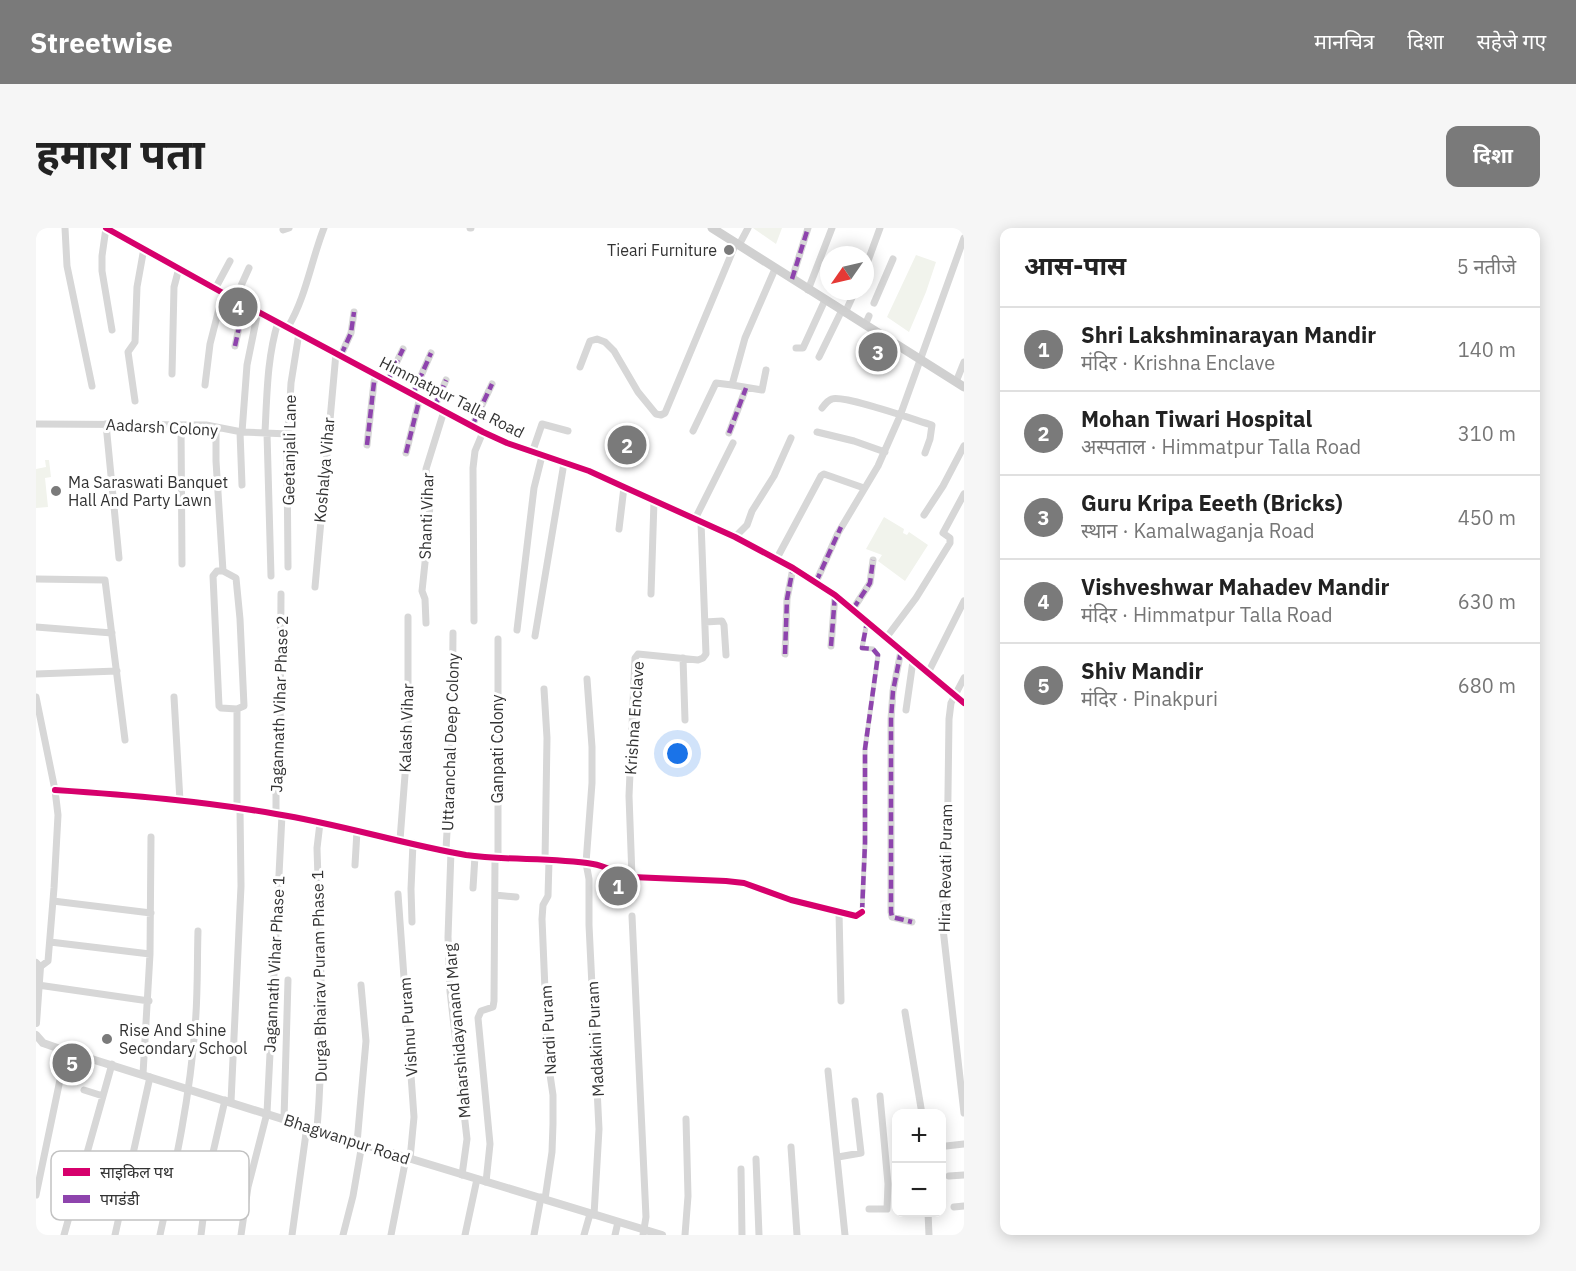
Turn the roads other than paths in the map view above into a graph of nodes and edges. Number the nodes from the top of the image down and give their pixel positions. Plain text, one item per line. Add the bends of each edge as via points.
1 (65, 228) edge
2 (106, 228) edge
3 (324, 228) edge
4 (712, 228) edge
5 (748, 228) edge
6 (808, 228) edge
7 (832, 228) edge
8 (880, 228) edge
9 (964, 238) edge
10 (737, 244) junction
11 (873, 246) edge
12 (144, 248) junction
13 (893, 259) dead end
14 (230, 261) dead end
15 (179, 268) junction
16 (249, 268) dead end
17 (775, 269) junction
18 (792, 279) junction
19 (808, 290) junction
20 (219, 291) junction
21 (820, 297) edge
22 (235, 299) junction
23 (825, 300) joint
24 (850, 300) edge
25 (874, 303) dead end
26 (244, 304) junction
27 (258, 311) junction
28 (354, 312) dead end
29 (843, 312) junction
30 (278, 322) junction
31 (288, 327) junction
32 (112, 330) dead end
33 (299, 333) junction
34 (235, 346) dead end
35 (796, 348) dead end
36 (403, 349) dead end
37 (431, 353) dead end
38 (338, 354) junction
39 (819, 357) dead end
40 (920, 359) junction
41 (964, 362) edge
42 (580, 367) dead end
43 (766, 370) dead end
44 (172, 374) dead end
45 (377, 374) junction
46 (388, 380) junction
47 (446, 380) dead end
48 (492, 384) dead end
49 (206, 385) dead end
50 (732, 385) junction
51 (960, 385) edge
52 (92, 387) dead end
53 (746, 388) junction
54 (416, 396) junction
55 (135, 401) dead end
56 (435, 406) junction
57 (822, 408) dead end
58 (444, 411) junction
59 (900, 416) junction
60 (36, 424) edge
61 (106, 424) junction
62 (181, 425) junction
63 (472, 426) junction
64 (216, 428) junction
65 (568, 431) dead end
66 (693, 431) dead end
67 (241, 432) junction
68 (266, 432) junction
69 (483, 432) junction
70 (817, 432) dead end
71 (729, 433) dead end
72 (288, 434) junction
73 (791, 438) dead end
74 (733, 443) dead end
75 (367, 444) dead end
76 (964, 446) edge
77 (885, 452) junction
78 (406, 453) dead end
79 (532, 453) junction
80 (925, 453) dead end
81 (542, 456) junction
82 (564, 463) junction
83 (242, 485) dead end
84 (624, 487) junction
85 (864, 488) junction
86 (964, 494) edge
87 (654, 501) junction
88 (924, 515) dead end
89 (698, 520) junction
90 (620, 530) dead end
91 (735, 537) junction
92 (119, 558) dead end
93 (776, 560) junction
94 (873, 560) dead end
95 (182, 564) dead end
96 (288, 567) dead end
97 (794, 568) junction
98 (223, 571) junction
99 (271, 576) dead end
100 (36, 579) edge
101 (816, 582) junction
102 (315, 587) dead end
103 (281, 594) dead end
104 (651, 594) dead end
105 (835, 595) junction
106 (964, 601) edge
107 (853, 609) junction
108 (408, 617) dead end
109 (474, 621) dead end
110 (705, 622) junction
111 (867, 622) junction
112 (426, 623) dead end
113 (36, 627) edge
114 (517, 630) dead end
115 (112, 633) junction
116 (453, 633) dead end
117 (535, 636) dead end
118 (886, 638) junction
119 (498, 639) dead end
120 (831, 646) dead end
121 (901, 651) junction
122 (785, 654) dead end
123 (726, 655) dead end
124 (683, 658) junction
125 (913, 661) junction
126 (117, 671) junction
127 (928, 673) junction
128 (36, 674) edge
129 (964, 678) edge
130 (586, 679) dead end
131 (544, 689) dead end
132 (955, 696) junction
133 (36, 697) edge
134 (174, 697) dead end
135 (964, 703) edge
136 (237, 709) junction
137 (906, 710) dead end
138 (685, 720) dead end
139 (125, 740) dead end
140 (55, 790) junction
141 (180, 801) junction
142 (239, 808) junction
143 (279, 814) junction
144 (320, 823) junction
145 (357, 831) junction
146 (151, 837) dead end
147 (400, 840) junction
148 (412, 843) junction
149 (449, 851) junction
150 (475, 856) junction
151 (497, 858) junction
152 (547, 861) junction
153 (586, 863) junction
154 (355, 865) dead end
155 (632, 877) junction
156 (473, 888) dead end
157 (398, 894) dead end
158 (495, 895) junction
159 (516, 897) dead end
160 (53, 901) junction
161 (839, 912) junction
162 (862, 912) joint
163 (151, 913) junction
164 (632, 916) dead end
165 (412, 922) dead end
166 (912, 922) dead end
167 (198, 931) dead end
168 (50, 942) junction
169 (150, 954) junction
170 (38, 965) edge
171 (288, 980) dead end
172 (38, 985) junction
173 (361, 985) dead end
174 (149, 1001) junction
175 (841, 1001) dead end
176 (905, 1012) dead end
177 (36, 1023) edge
178 (36, 1035) edge
179 (66, 1051) junction
180 (112, 1064) junction
181 (828, 1071) dead end
182 (147, 1076) junction
183 (189, 1089) junction
184 (84, 1090) dead end
185 (103, 1096) junction
186 (880, 1096) dead end
187 (228, 1101) junction
188 (855, 1101) dead end
189 (921, 1109) edge
190 (267, 1113) junction
191 (964, 1113) edge
192 (284, 1119) junction
193 (686, 1119) dead end
194 (307, 1126) junction
195 (317, 1129) junction
196 (359, 1143) junction
197 (964, 1144) edge
198 (946, 1146) dead end
199 (791, 1147) dead end
200 (88, 1151) edge
201 (132, 1151) edge
202 (177, 1151) edge
203 (214, 1151) edge
204 (838, 1157) junction
205 (408, 1158) junction
206 (756, 1159) dead end
207 (741, 1169) dead end
208 (462, 1175) junction
209 (964, 1175) edge
210 (949, 1176) dead end
211 (481, 1180) junction
212 (249, 1183) edge
213 (888, 1184) junction
214 (892, 1185) edge
215 (36, 1195) edge
216 (543, 1198) junction
217 (964, 1206) edge
218 (954, 1207) dead end
219 (869, 1209) dead end
220 (592, 1214) junction
221 (928, 1217) edge
222 (68, 1220) edge
223 (118, 1220) edge
224 (163, 1220) edge
225 (203, 1220) edge
226 (243, 1220) edge
227 (618, 1222) junction
228 (644, 1232) edge
229 (64, 1235) edge
230 (115, 1235) edge
231 (160, 1235) edge
232 (201, 1235) edge
233 (241, 1235) edge
234 (292, 1235) edge
235 (343, 1235) edge
236 (392, 1235) edge
237 (465, 1235) edge
238 (534, 1235) edge
239 (584, 1235) edge
240 (615, 1235) edge
241 (662, 1235) edge
242 (685, 1235) edge
243 (742, 1235) edge
244 (759, 1235) edge
245 (797, 1235) edge
246 (845, 1235) edge
247 (929, 1235) edge

1 - 52 street via 67,266
2 - 12 street, Himmatpur Talla Road
2 - 32 street via 102,271
3 - 31 street via 304,294
4 - 10 main road
5 - 10 street
6 - 18 street
7 - 19 street
8 - 11 street
9 - 40 street
10 - 17 main road
10 - 42 street via 665,413 656,414 605,342 590,341
12 - 15 street, Himmatpur Talla Road
12 - 55 street via 137,286 135,342 128,352
13 - 25 street
14 - 20 street
15 - 20 street, Himmatpur Talla Road
15 - 44 street via 174,287
16 - 22 street
17 - 18 main road
17 - 50 street via 745,338
18 - 19 main road
19 - 21 main road
20 - 22 street, Himmatpur Talla Road
20 - 49 street
22 - 26 street, Himmatpur Talla Road
23 - 29 main road
23 - 35 street via 803,348
24 - 29 street
26 - 27 street, Himmatpur Talla Road
26 - 34 street
27 - 30 street, Himmatpur Talla Road
27 - 67 street via 247,365
28 - 38 street, Koshalya Vihar via 351,333
29 - 39 street
29 - 40 main road via 867,320
30 - 31 street, Himmatpur Talla Road
30 - 68 street via 268,367
31 - 33 street, Himmatpur Talla Road
33 - 38 street, Himmatpur Talla Road
33 - 72 street, Geetanjali Lane
36 - 46 street
37 - 54 street
38 - 45 street, Himmatpur Talla Road
38 - 102 street, Koshalya Vihar
40 - 51 main road
40 - 59 street
41 - 51 street
43 - 53 street via 762,390
45 - 46 street, Himmatpur Talla Road
45 - 75 street
46 - 54 street, Himmatpur Talla Road
47 - 56 street
48 - 63 street
50 - 53 street
50 - 66 street via 716,383
53 - 71 street
54 - 56 street, Himmatpur Talla Road
54 - 78 street
56 - 58 street, Himmatpur Talla Road
57 - 59 street via 837,398
58 - 63 street, Himmatpur Talla Road
58 - 112 street, Shanti Vihar via 426,469 430,498 422,591
59 - 77 street
59 - 80 street via 932,425
60 - 61 street, Aadarsh Colony
61 - 62 street, Aadarsh Colony
61 - 92 street
62 - 64 street, Aadarsh Colony
62 - 95 street
63 - 69 street, Himmatpur Talla Road
64 - 67 street, Aadarsh Colony
64 - 98 street
65 - 79 street via 543,424
67 - 68 street, Aadarsh Colony
67 - 83 street
68 - 72 street, Aadarsh Colony
68 - 99 street
69 - 79 street, Himmatpur Talla Road
69 - 109 street via 473,468
70 - 77 street
72 - 96 street, Geetanjali Lane
73 - 91 street via 747,525
74 - 89 street
76 - 88 street
77 - 85 street
79 - 81 street, Himmatpur Talla Road
81 - 82 street, Himmatpur Talla Road
81 - 114 street via 534,488
82 - 84 street, Himmatpur Talla Road
82 - 117 street
84 - 87 street, Himmatpur Talla Road
84 - 90 street
85 - 93 street via 821,476
85 - 101 street
86 - 118 street via 943,533 950,543
87 - 89 street, Himmatpur Talla Road
87 - 104 street
89 - 91 street, Himmatpur Talla Road
89 - 110 street, Krishna Enclave
91 - 93 street, Himmatpur Talla Road
93 - 97 street, Himmatpur Talla Road
94 - 107 street via 870,583
97 - 101 street, Himmatpur Talla Road
97 - 122 street via 787,599
98 - 136 street via 233,575 237,582 244,706
98 - 136 street via 213,576 219,706
100 - 115 street via 105,580
101 - 105 street, Himmatpur Talla Road
103 - 143 street, Jagannath Vihar Phase 2
105 - 107 street, Himmatpur Talla Road
105 - 120 street
106 - 127 street
107 - 111 street, Himmatpur Talla Road
108 - 147 street, Kalash Vihar via 408,736
110 - 123 street via 722,621
110 - 124 street, Krishna Enclave via 706,654 698,660
111 - 118 street, Himmatpur Talla Road
111 - 162 street via 862,648 873,649 878,655 865,749
113 - 115 street
115 - 126 street
116 - 149 street, Uttaranchal Deep Colony
118 - 121 street, Himmatpur Talla Road
119 - 151 street, Ganpati Colony
121 - 125 street, Himmatpur Talla Road
121 - 166 street via 891,719 891,912 892,916
124 - 138 street
124 - 155 street, Krishna Enclave via 638,654 634,658 629,795
125 - 127 street, Himmatpur Talla Road
125 - 137 street
126 - 128 street
126 - 139 street
127 - 132 street, Himmatpur Talla Road
129 - 132 street, Hira Revati Puram
130 - 153 street, Madakini Puram via 592,783
131 - 152 street, Nardi Puram
132 - 135 street, Himmatpur Talla Road
132 - 191 street, Hira Revati Puram via 949,719 947,867 942,920
133 - 140 street
134 - 141 street
136 - 142 street
140 - 141 street
140 - 160 street via 58,815
141 - 142 street
142 - 143 street
142 - 187 street via 241,886
143 - 144 street
143 - 190 street, Jagannath Vihar Phase 1
144 - 145 street
144 - 195 street, Durga Bhairav Puram Phase 1 via 317,848 322,1020
145 - 147 street
145 - 154 street
146 - 163 street
147 - 148 street
148 - 149 street
148 - 165 street
149 - 150 street
149 - 208 street, Maharshidayanand Marg via 450,991 466,1131
150 - 151 street
150 - 156 street
151 - 152 street
151 - 158 street, Ganpati Colony
152 - 153 street
152 - 216 street, Nardi Puram via 548,896 542,919 553,1124
153 - 155 street
153 - 220 street, Madakini Puram via 598,1079 598,1164
155 - 161 street via 744,883
157 - 205 street, Vishnu Puram via 414,1117
158 - 159 street
158 - 211 street, Ganpati Colony via 494,1001 493,1007 481,1011 478,1018 490,1144
160 - 163 street
160 - 168 street
161 - 162 street via 856,916
161 - 175 street
163 - 169 street
164 - 228 street
167 - 183 street
168 - 169 street
168 - 170 street via 47,963
169 - 174 street
170 - 172 street
171 - 192 street
172 - 174 street
172 - 177 street
173 - 196 street via 366,1041
174 - 182 street
176 - 189 street
178 - 179 street, Bhagwanpur Road via 43,1043
179 - 180 street, Bhagwanpur Road
179 - 215 street
180 - 182 street, Bhagwanpur Road
180 - 185 street
181 - 204 street
182 - 183 street, Bhagwanpur Road
182 - 201 street
183 - 187 street, Bhagwanpur Road
183 - 202 street
184 - 185 street
185 - 200 street
186 - 213 street
187 - 190 street, Bhagwanpur Road
187 - 203 street
188 - 204 street via 861,1153
190 - 192 street, Bhagwanpur Road
190 - 212 street, Jagannath Vihar Phase 1
192 - 194 street, Bhagwanpur Road
193 - 242 street
194 - 195 street, Bhagwanpur Road
194 - 234 street
195 - 196 street, Bhagwanpur Road
196 - 205 street, Bhagwanpur Road
196 - 235 street via 353,1196
197 - 198 street
199 - 245 street
204 - 246 street
205 - 208 street, Bhagwanpur Road
205 - 236 street, Vishnu Puram
206 - 244 street
207 - 243 street
208 - 211 street, Bhagwanpur Road
209 - 210 street
211 - 216 street, Bhagwanpur Road
211 - 237 street, Ganpati Colony
213 - 214 street
213 - 219 street via 887,1209
216 - 220 street, Bhagwanpur Road
216 - 238 street, Nardi Puram
217 - 218 street
220 - 227 street, Bhagwanpur Road
220 - 239 street, Madakini Puram
221 - 247 street
222 - 229 street
223 - 230 street
224 - 231 street
225 - 232 street
226 - 233 street, Jagannath Vihar Phase 1
227 - 228 street, Bhagwanpur Road
227 - 240 street
228 - 241 street, Bhagwanpur Road

